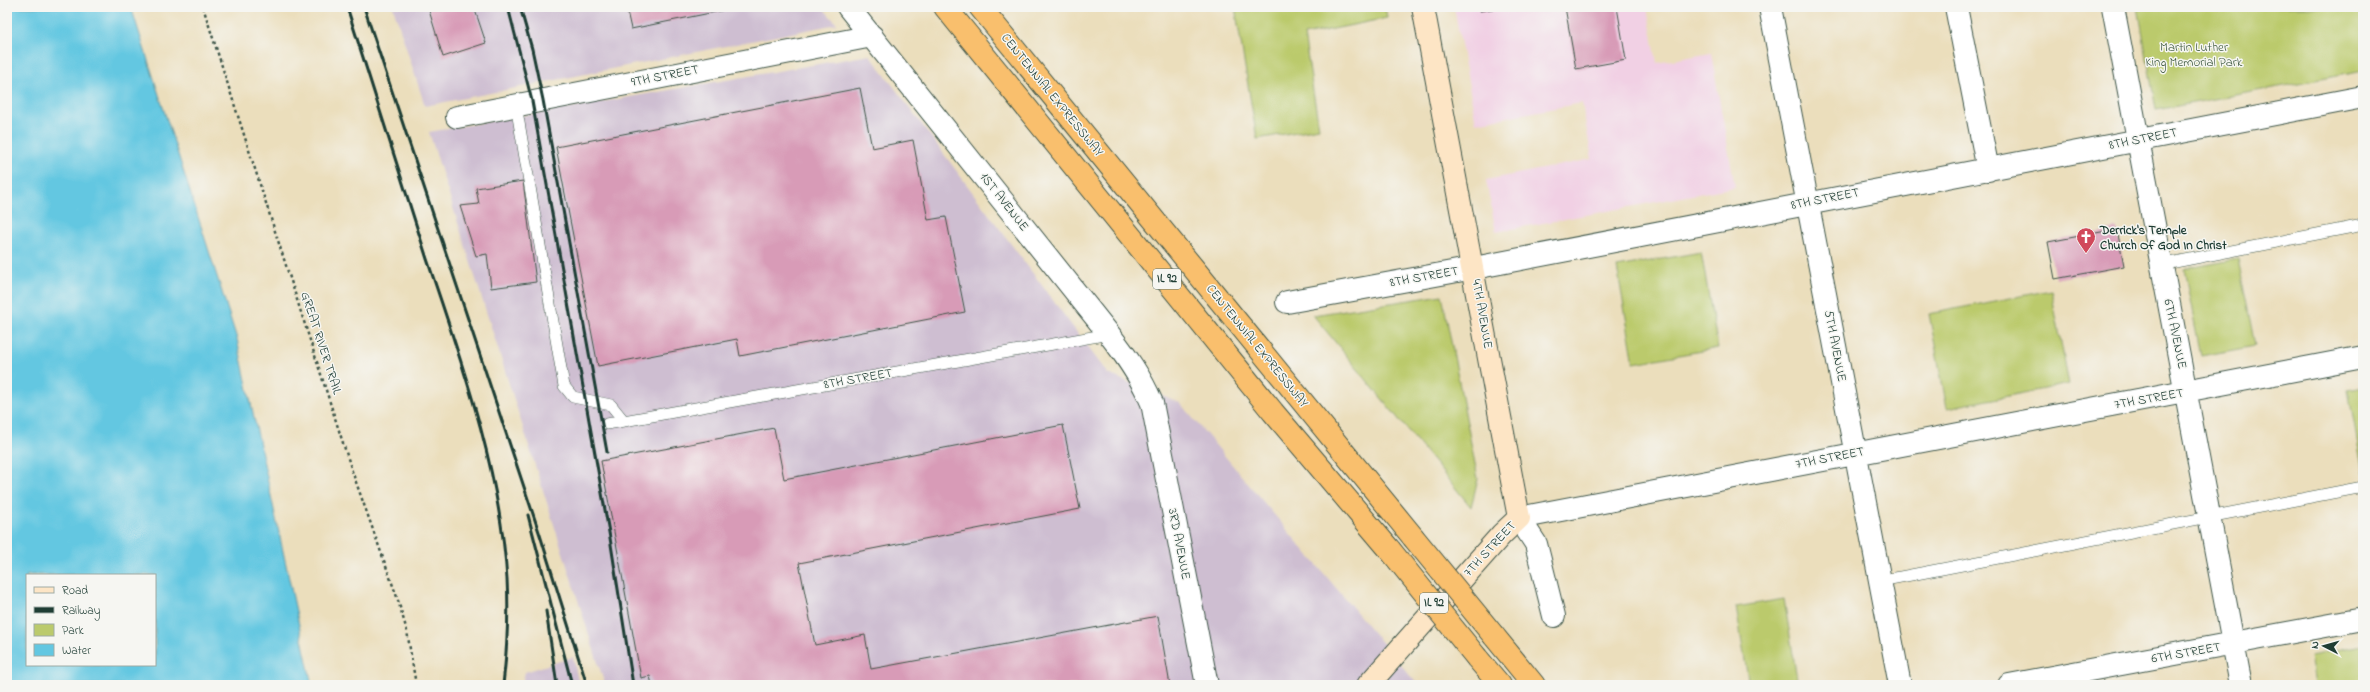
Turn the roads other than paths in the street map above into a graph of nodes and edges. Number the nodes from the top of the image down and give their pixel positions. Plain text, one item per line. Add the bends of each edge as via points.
1 (848, 7) edge
2 (945, 7) edge
3 (980, 7) edge
4 (1423, 7) edge
5 (1770, 7) edge
6 (1956, 7) edge
7 (2113, 7) edge
8 (872, 36) junction
9 (2363, 97) edge
10 (516, 105) junction
11 (457, 117) dead end
12 (2138, 141) junction
13 (1988, 170) junction
14 (1807, 202) junction
15 (2363, 225) edge
16 (2160, 265) junction
17 (1474, 268) junction
18 (1287, 302) dead end
19 (1109, 334) junction
20 (2363, 357) edge
21 (2186, 392) junction
22 (1152, 403) joint
23 (624, 420) junction
24 (607, 424) dead end
25 (1856, 452) junction
26 (2363, 487) edge
27 (2210, 517) junction
28 (1520, 518) junction
29 (1880, 581) junction
30 (1554, 616) dead end
31 (2363, 619) edge
32 (2233, 645) junction
33 (1207, 685) edge
34 (1368, 685) edge
35 (1500, 685) edge
36 (1534, 685) edge
37 (1900, 685) edge
38 (2009, 685) edge
39 (2241, 685) edge

1 - 8 street, 1ST AVENUE
2 - 35 highway, CENTENNIAL EXPRESSWAY / IL 92, bridge via 1273,412
3 - 36 highway, CENTENNIAL EXPRESSWAY / IL 92, bridge
4 - 17 street, 4TH AVENUE
5 - 14 street, 5TH AVENUE
6 - 13 street
7 - 12 street, 6TH AVENUE
8 - 10 street, 9TH STREET
8 - 19 street, 1ST AVENUE
9 - 12 street, 8TH STREET
10 - 11 street, 9TH STREET
10 - 23 lane via 564,386 573,397 611,405
12 - 13 street, 8TH STREET
12 - 16 street, 6TH AVENUE
13 - 14 street, 8TH STREET
14 - 17 street, 8TH STREET
14 - 25 street, 5TH AVENUE
15 - 16 lane
16 - 21 street, 6TH AVENUE
17 - 18 street, 8TH STREET
17 - 28 street, 4TH AVENUE
19 - 22 street, 1ST AVENUE via 1131,363
19 - 23 lane, 8TH STREET
20 - 21 street, 7TH STREET
21 - 25 street, 7TH STREET
21 - 27 street, 6TH AVENUE
22 - 33 street, 3RD AVENUE
23 - 24 lane, 8TH STREET
25 - 28 street, 7TH STREET
25 - 29 street, 5TH AVENUE
26 - 27 lane
27 - 29 lane
27 - 32 street, 6TH AVENUE
28 - 30 street, 4TH AVENUE via 1536,544
28 - 34 street, 7TH STREET via 1502,534
29 - 37 street, 5TH AVENUE
31 - 32 street, 6TH STREET
32 - 38 street, 6TH STREET
32 - 39 street, 6TH AVENUE

